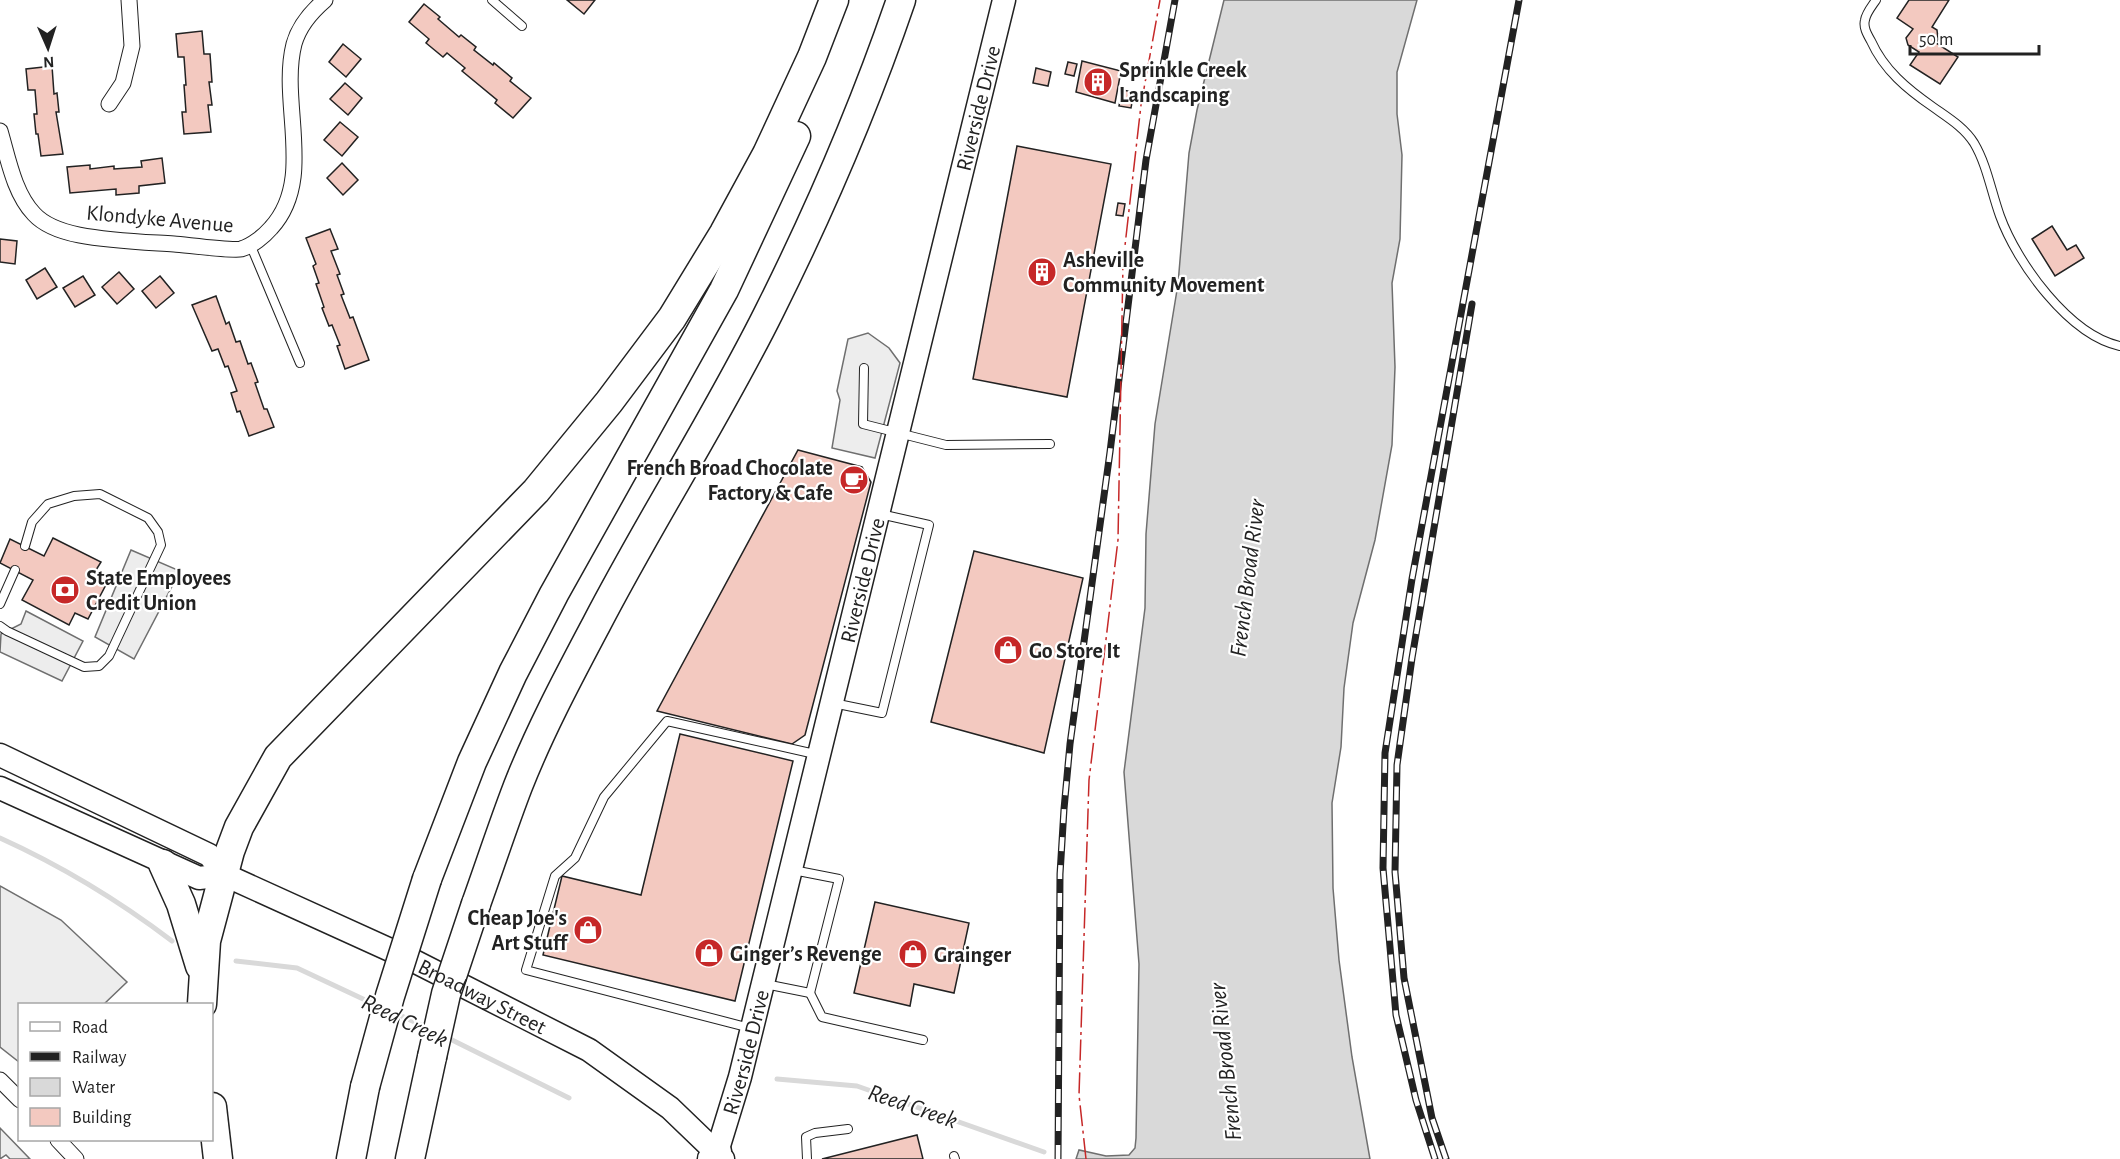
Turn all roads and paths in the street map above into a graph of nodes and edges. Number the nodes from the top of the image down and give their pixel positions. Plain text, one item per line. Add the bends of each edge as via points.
1 (129, 0) edge
2 (325, 0) edge
3 (492, 0) edge
4 (834, 0) edge
5 (850, 0) edge
6 (901, 0) edge
7 (1005, 0) edge
8 (1876, 0) edge
9 (522, 26) dead end
10 (109, 104) dead end
11 (0, 131) edge
12 (250, 244) junction
13 (2120, 346) edge
14 (300, 363) dead end
15 (864, 368) dead end
16 (899, 434) junction
17 (1050, 444) dead end
18 (878, 513) junction
19 (25, 546) dead end
20 (15, 570) dead end
21 (0, 604) edge
22 (0, 626) edge
23 (832, 703) junction
24 (0, 755) edge
25 (819, 755) junction
26 (0, 788) edge
27 (163, 864) junction
28 (791, 870) junction
29 (225, 875) junction
30 (202, 972) junction
31 (763, 983) junction
32 (810, 993) junction
33 (202, 1003) edge
34 (752, 1028) junction
35 (923, 1040) dead end
36 (0, 1080) edge
37 (18, 1098) edge
38 (213, 1116) edge
39 (848, 1129) dead end
40 (59, 1141) edge
41 (70, 1157) edge
42 (717, 1157) edge
43 (218, 1159) edge
44 (351, 1159) edge
45 (410, 1159) edge
46 (807, 1159) edge

1 - 10 street via 130,57 123,83
2 - 12 street, Klondyke Avenue via 304,21 290,68 294,176 289,200 280,219
3 - 9 lane
4 - 29 highway via 767,154 672,318 536,491 278,757 239,827
5 - 44 highway, bridge via 797,134 724,290 554,594 472,762 427,879 390,996 365,1086
6 - 45 highway, bridge via 843,155 769,312 598,621 519,784 446,994
7 - 16 main road, Riverside Drive
8 - 13 lane via 1864,22 1872,45 1891,73 1973,141 2020,260 2080,326
11 - 12 street, Klondyke Avenue via 20,192 34,215 58,230 107,239 241,249
12 - 14 lane
15 - 16 lane via 863,424
16 - 17 lane via 946,445
16 - 18 main road, Riverside Drive
18 - 23 main road, Riverside Drive
18 - 23 lane via 929,525 882,713
19 - 22 lane via 32,522 48,504 100,494 148,518 161,544 109,656 99,666 84,667
20 - 21 lane
23 - 25 main road, Riverside Drive
24 - 29 main road, Broadway Street via 209,855
25 - 28 main road, Riverside Drive
25 - 34 lane via 667,721 604,797 575,858 555,876 526,970
26 - 27 main road, Broadway Street
27 - 29 main road, Broadway Street via 199,878
27 - 30 highway via 181,904
28 - 31 main road, Riverside Drive
28 - 32 lane via 839,879
29 - 30 highway via 213,910
29 - 42 main road, Broadway Street via 410,959 589,1050 670,1108
30 - 33 highway
31 - 32 lane
31 - 34 main road, Riverside Drive
32 - 35 lane via 822,1017
34 - 42 main road, Riverside Drive
36 - 37 street
38 - 43 highway
39 - 46 lane via 806,1137
40 - 41 street

